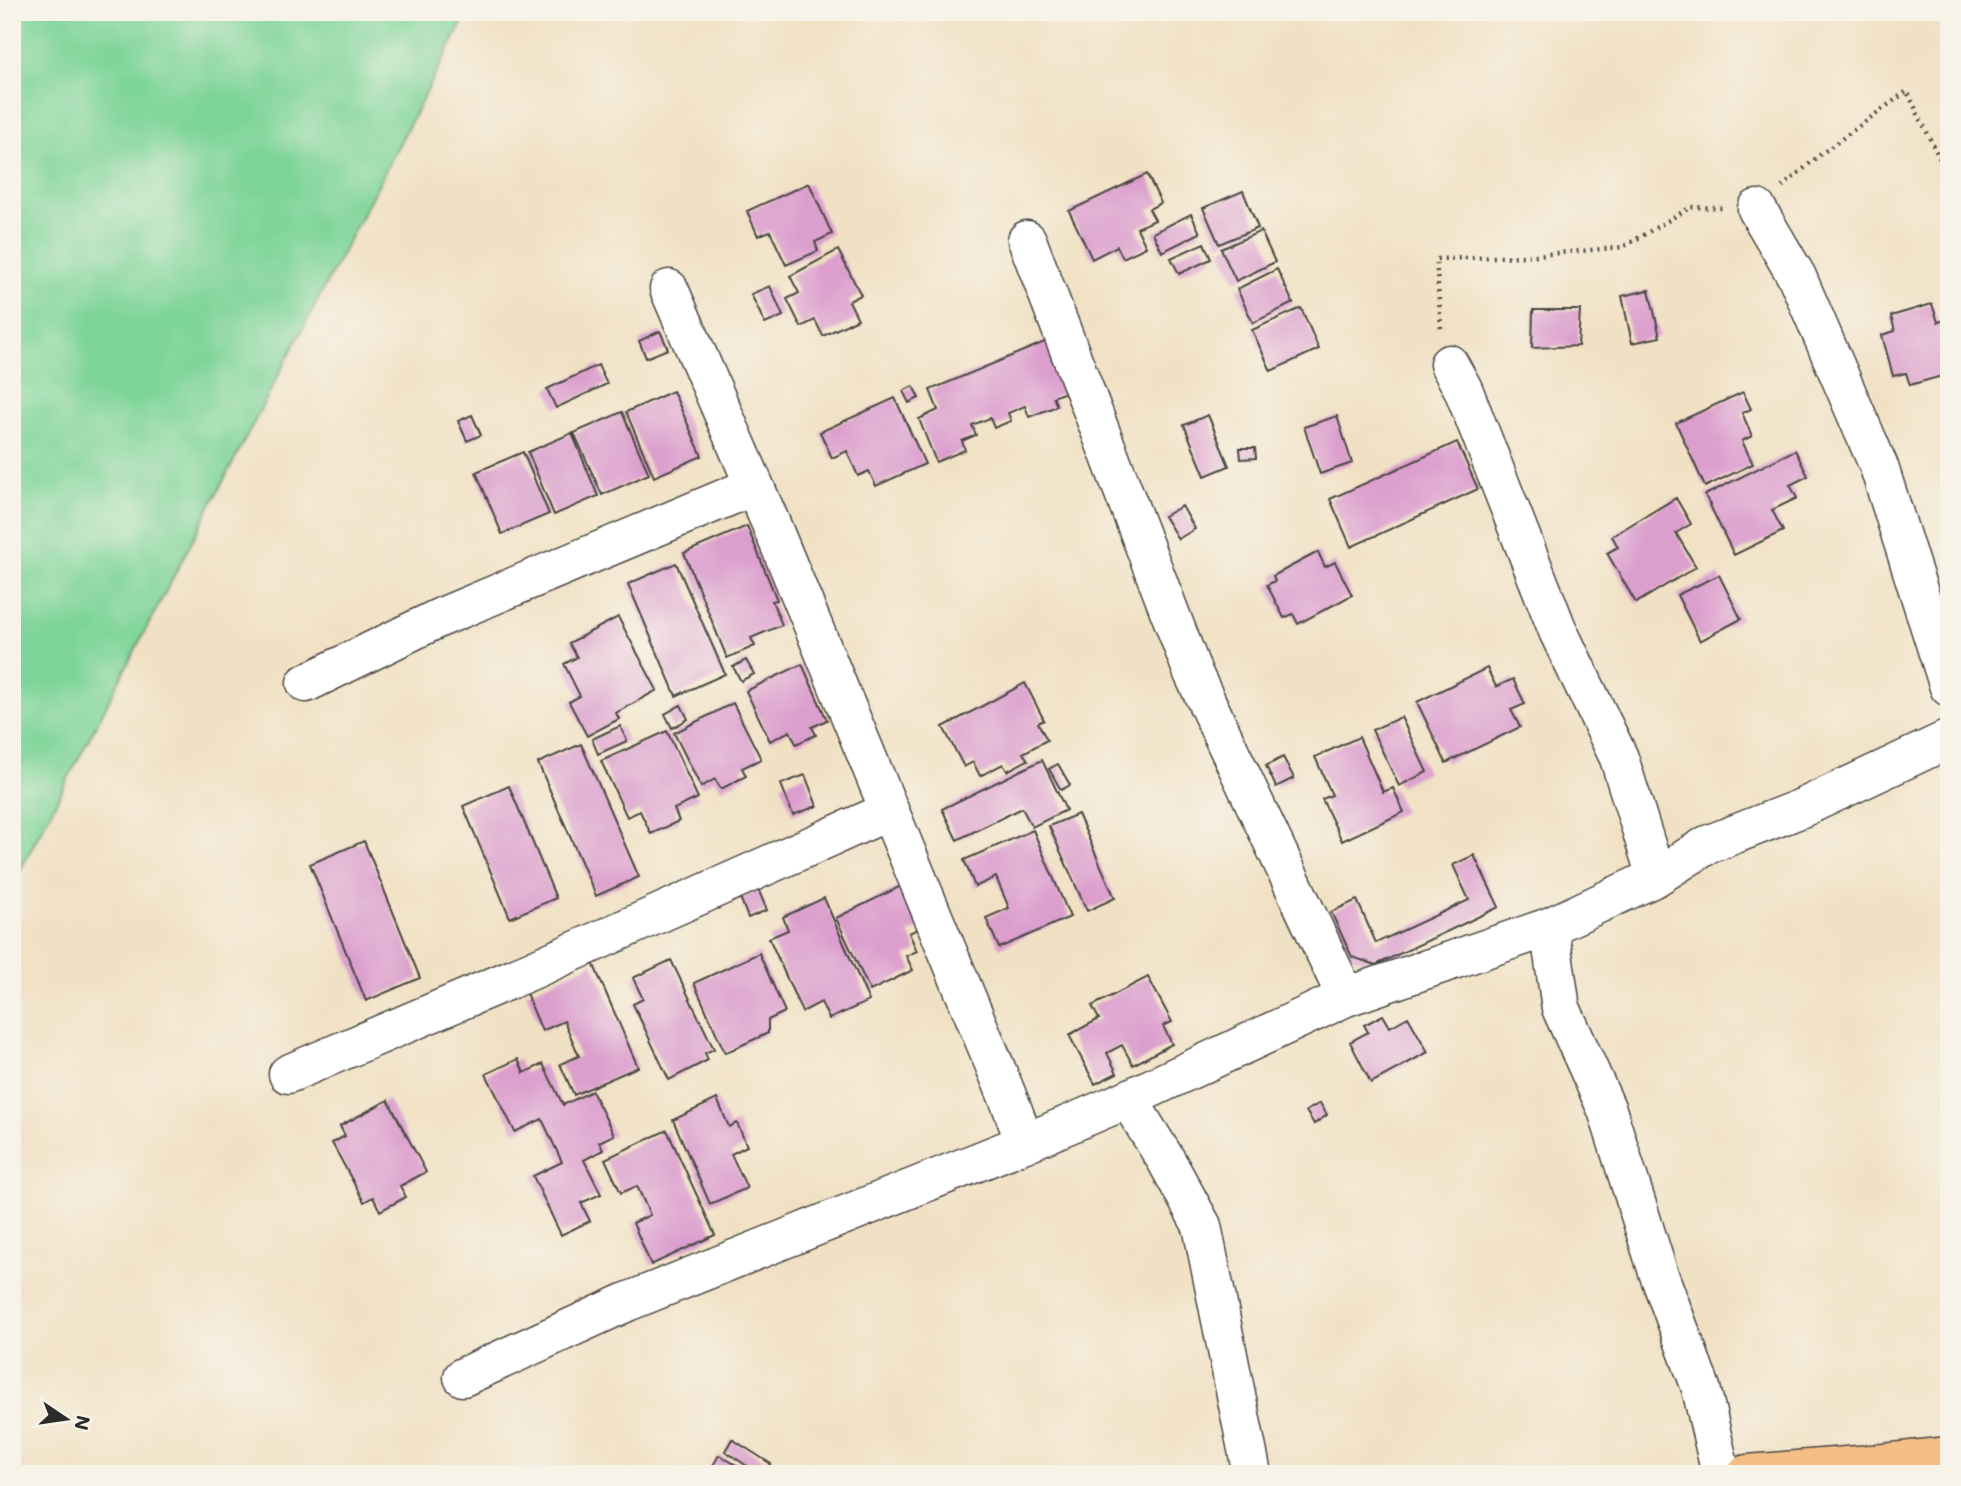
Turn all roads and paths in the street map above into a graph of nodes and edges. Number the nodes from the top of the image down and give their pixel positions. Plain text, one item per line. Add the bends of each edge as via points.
1 (1949, 178) edge
2 (1757, 209) junction
3 (1027, 240) dead end
4 (669, 289) dead end
5 (1449, 364) joint
6 (754, 486) junction
7 (306, 683) dead end
8 (1949, 687) edge
9 (1949, 739) edge
10 (889, 811) junction
11 (1656, 877) junction
12 (1549, 927) junction
13 (1346, 997) junction
14 (288, 1074) dead end
15 (1128, 1099) junction
16 (1025, 1143) junction
17 (463, 1377) dead end
18 (1949, 1455) edge
19 (1252, 1474) edge
20 (1721, 1474) edge
21 (1747, 1474) edge

1 - 2 path via 1907,91 1821,154
2 - 5 path via 1691,207 1623,247 1436,259 1441,329
2 - 8 street via 1797,277 1879,467
3 - 13 street via 1193,673
4 - 6 street
5 - 11 street via 1463,389 1558,631 1619,758
6 - 7 street via 439,618
6 - 10 street
9 - 11 street via 1802,808 1707,845
10 - 14 street
10 - 16 street
11 - 12 street
12 - 13 street
12 - 20 street via 1561,1008 1607,1110 1658,1272 1701,1388
13 - 15 street
15 - 16 street
15 - 19 street via 1202,1226
16 - 17 street via 627,1303
18 - 21 main road

